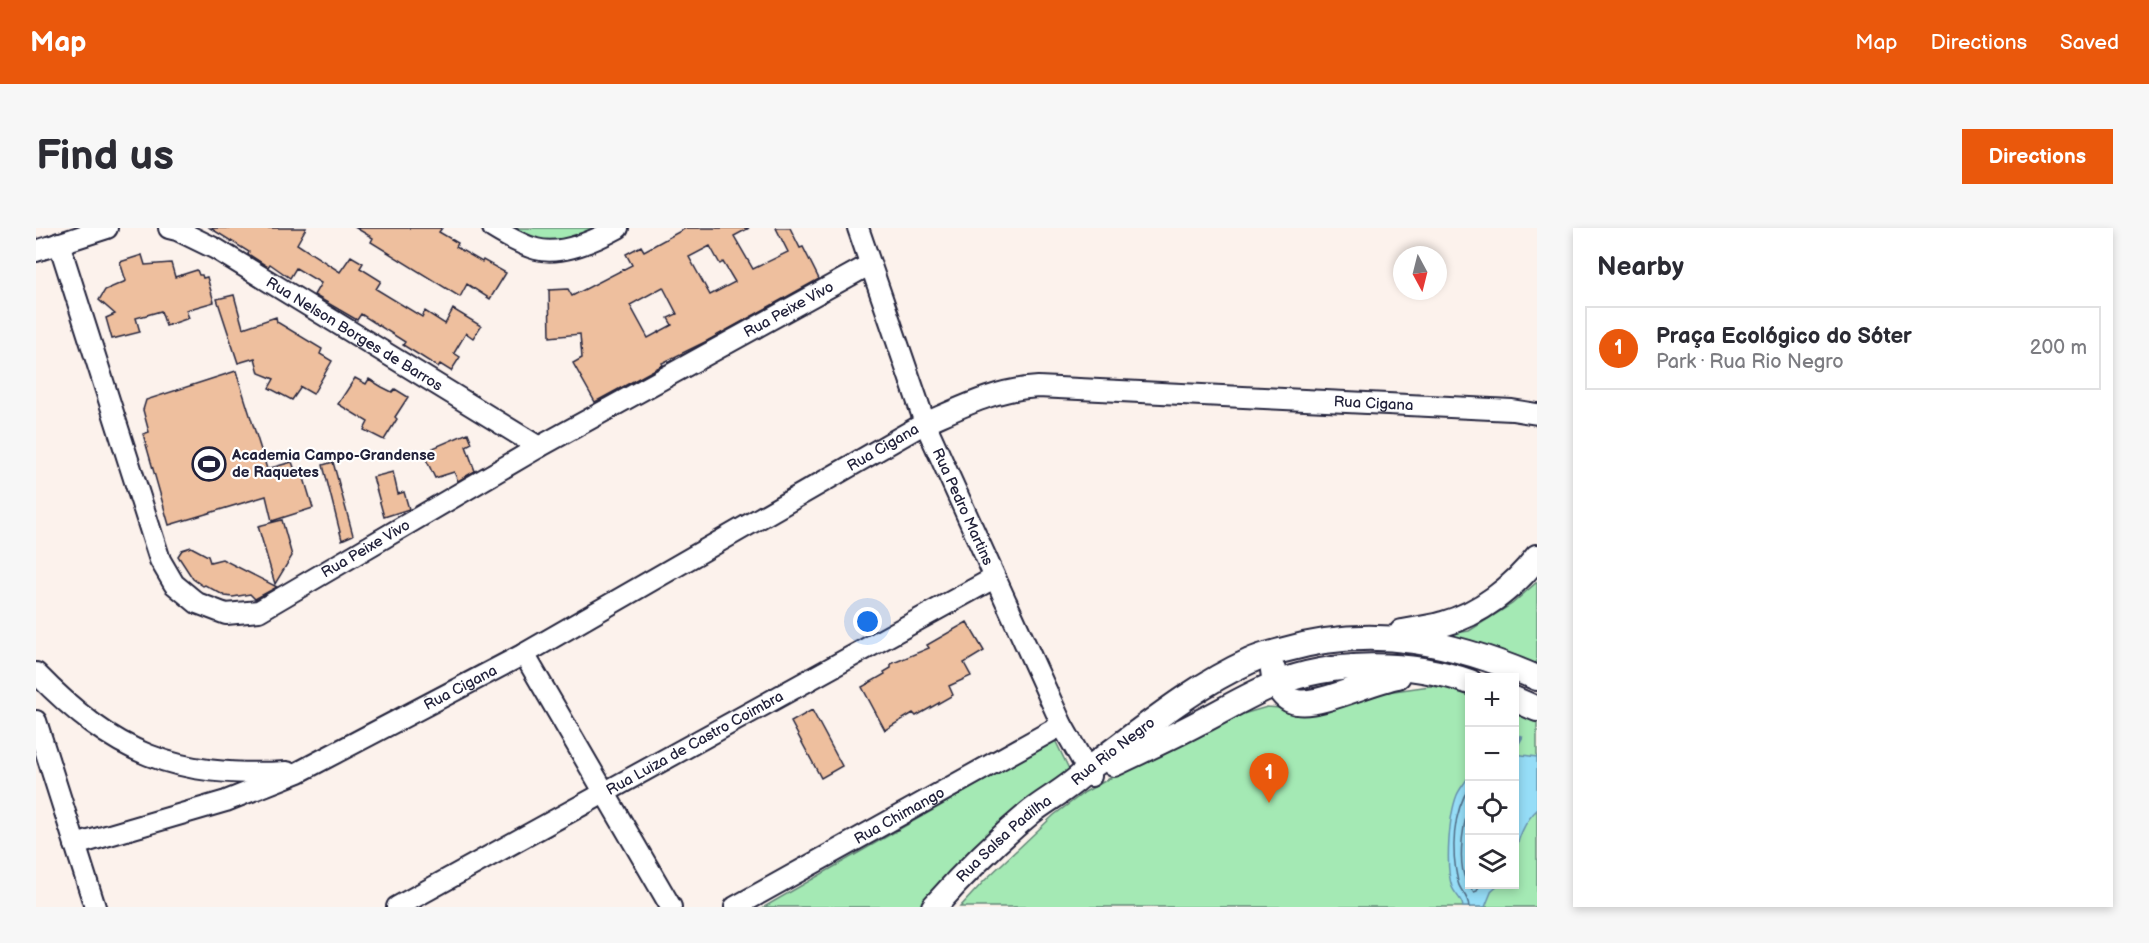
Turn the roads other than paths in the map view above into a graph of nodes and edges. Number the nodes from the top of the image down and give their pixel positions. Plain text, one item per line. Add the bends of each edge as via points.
1 (107, 228) edge
2 (169, 228) edge
3 (492, 228) edge
4 (618, 228) edge
5 (858, 228) edge
6 (59, 243) junction
7 (36, 251) edge
8 (869, 265) junction
9 (1537, 414) edge
10 (925, 423) junction
11 (539, 447) junction
12 (1537, 557) edge
13 (994, 578) junction
14 (1373, 638) junction
15 (1332, 639) junction
16 (524, 654) junction
17 (36, 673) edge
18 (1537, 678) edge
19 (1465, 681) edge
20 (1275, 684) junction
21 (1519, 701) edge
22 (1537, 709) edge
23 (36, 721) edge
24 (1062, 725) junction
25 (299, 772) junction
26 (1086, 775) junction
27 (604, 794) junction
28 (75, 845) junction
29 (95, 907) edge
30 (397, 907) edge
31 (671, 907) edge
32 (735, 907) edge
33 (934, 907) edge

1 - 6 street
2 - 11 street, Rua Nelson Borges de Barros via 216,249
3 - 4 street via 537,249 563,250
5 - 8 street, Rua Pedro Martins
6 - 7 street
6 - 11 street, Rua Peixe Vivo via 160,560 174,584 197,603 226,614 259,611
8 - 10 street, Rua Pedro Martins
8 - 11 street, Rua Peixe Vivo
9 - 10 street, Rua Cigana via 1038,387 988,396
10 - 13 street, Rua Pedro Martins
10 - 16 street, Rua Cigana
12 - 14 main road via 1504,591 1476,609 1444,624
13 - 24 street, Rua Pedro Martins
13 - 27 street, Rua Luiza de Castro Coimbra
14 - 15 main road, Rua Rio Negro
14 - 18 main road, Rua Rio Negro via 1414,640 1464,650
15 - 20 main road via 1282,658 1272,671
15 - 26 main road, Rua Rio Negro via 1251,660 1198,689
16 - 25 street, Rua Cigana
16 - 27 street
17 - 25 street, Rua Cigana via 103,732 136,751 208,771
19 - 20 main road, Rua Rio Negro via 1409,668 1353,666
20 - 26 main road, Rua Rio Negro
21 - 22 main road
23 - 28 street
24 - 26 street, Rua Pedro Martins
24 - 32 street, Rua Chimango
25 - 28 street, Rua Cigana via 226,801
26 - 33 main road, Rua Salsa Padilha via 1015,826
27 - 30 street, Rua Luiza de Castro Coimbra
27 - 31 street
28 - 29 street

